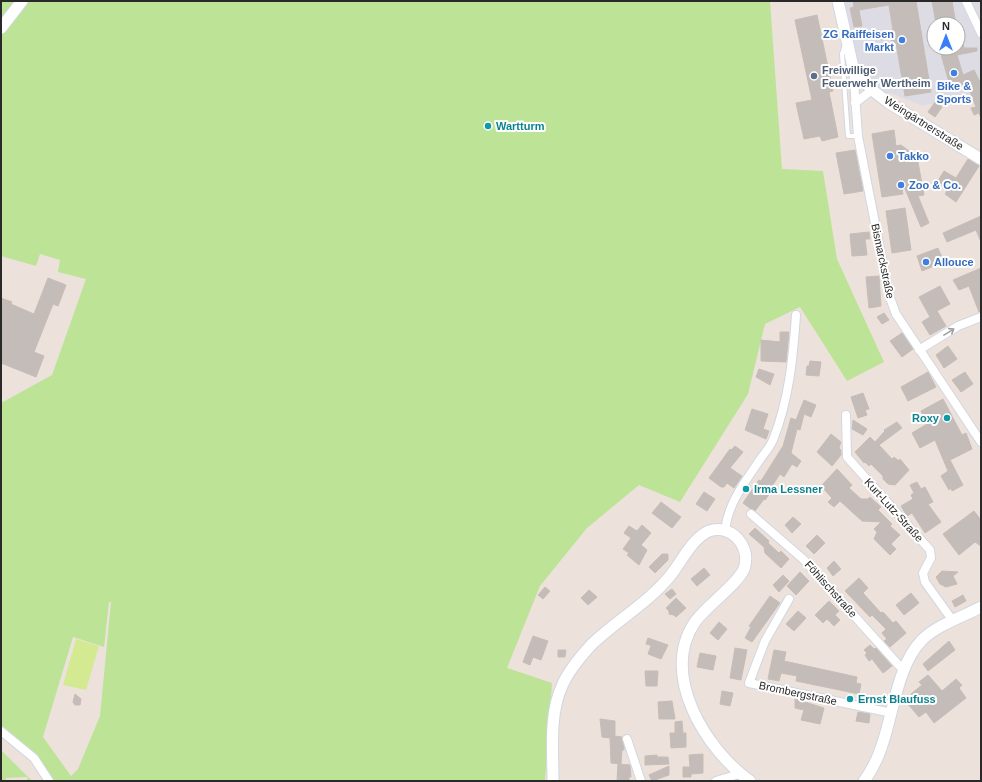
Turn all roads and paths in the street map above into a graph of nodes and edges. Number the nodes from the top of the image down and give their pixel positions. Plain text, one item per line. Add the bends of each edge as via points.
1 (22, 1) edge
2 (838, 1) edge
3 (966, 1) edge
4 (1, 28) edge
5 (981, 33) edge
6 (847, 36) junction
7 (853, 67) junction
8 (872, 90) junction
9 (855, 103) junction
10 (858, 136) junction
11 (981, 159) edge
12 (796, 315) dead end
13 (981, 317) edge
14 (919, 350) junction
15 (846, 415) dead end
16 (981, 442) edge
17 (752, 514) dead end
18 (725, 531) junction
19 (789, 599) dead end
20 (981, 607) edge
21 (953, 621) junction
22 (904, 671) junction
23 (892, 713) junction
24 (1, 730) edge
25 (628, 739) dead end
26 (739, 774) junction
27 (49, 781) edge
28 (553, 781) edge
29 (642, 781) edge
30 (716, 781) edge
31 (750, 781) edge
32 (864, 781) edge

1 - 4 main road
2 - 6 main road, Bismarckstraße
3 - 5 street
6 - 7 main road, Bismarckstraße
6 - 10 lane via 842,54 848,136
7 - 8 main road, Weingärtnerstraße
7 - 9 street, Bismarckstraße
8 - 9 street
8 - 11 main road, Weingärtnerstraße
9 - 10 street, Bismarckstraße
10 - 14 street, Bismarckstraße via 889,295 896,314
12 - 18 street via 793,363 772,442 732,501
14 -> 13 street via 958,326
14 - 16 street, Bismarckstraße
15 - 21 street, Kurt-Lutz-Straße via 847,457 930,550 930,558 923,574 925,582
17 - 22 street, Föhlischstraße via 803,559
18 - 26 main road via 735,536 744,547 746,556 743,570 694,624 685,642 681,667 689,700 698,720 710,740
18 - 28 main road via 714,530 704,534 658,590 584,652 562,686 556,705 553,730
19 - 23 street, Brombergstraße via 765,641 749,683
20 - 21 main road
21 - 22 main road via 923,639 912,652
22 - 23 main road
23 - 32 main road via 877,760
24 - 27 street via 34,758
25 - 29 street
26 - 30 street
26 - 31 main road

